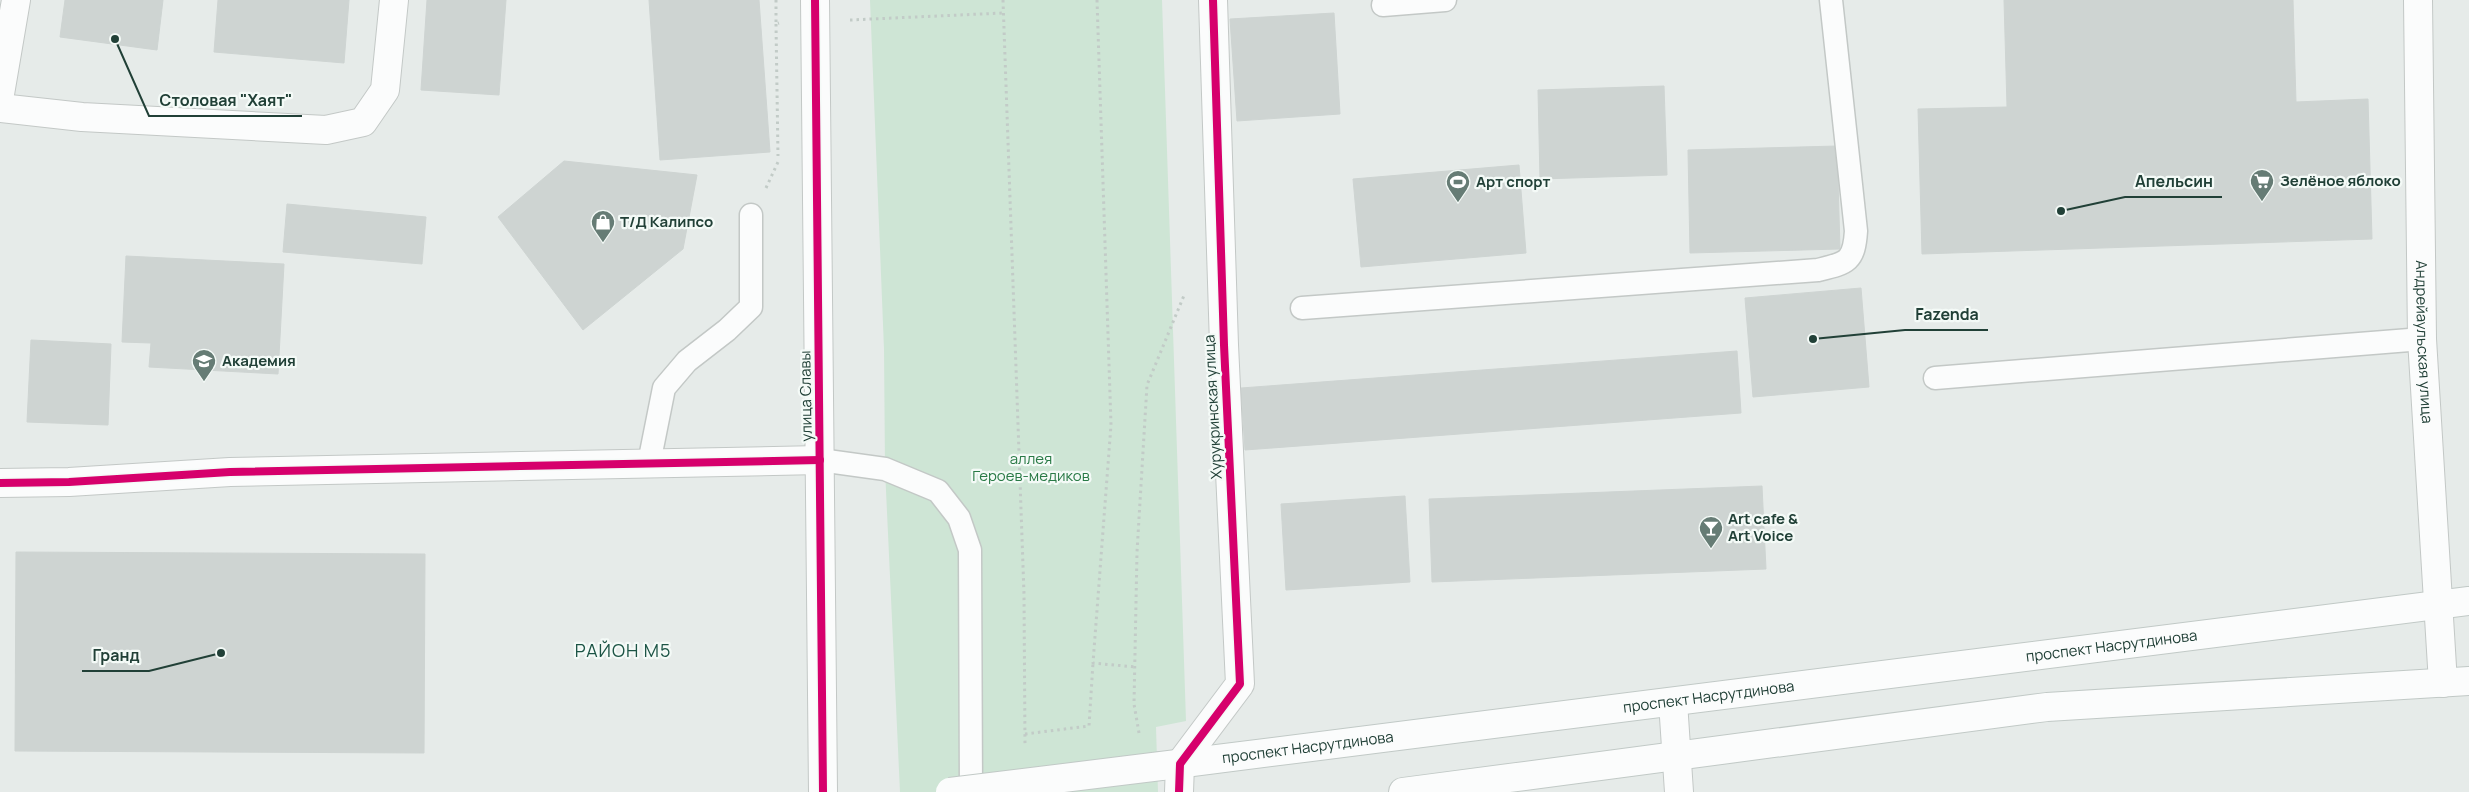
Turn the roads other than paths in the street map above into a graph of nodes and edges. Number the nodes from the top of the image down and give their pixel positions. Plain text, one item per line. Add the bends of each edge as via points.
1 (16, 0) edge
2 (394, 0) edge
3 (1213, 0) edge
4 (1445, 0) edge
5 (1831, 0) edge
6 (2418, 0) edge
7 (1383, 5) dead end
8 (816, 11) edge
9 (0, 94) edge
10 (0, 108) edge
11 (751, 215) road end
12 (1302, 308) dead end
13 (2422, 339) junction
14 (1935, 378) dead end
15 (820, 460) junction
16 (649, 463) junction
17 (0, 483) edge
18 (2469, 602) edge
19 (2438, 604) junction
20 (2456, 682) edge
21 (1673, 702) junction
22 (1675, 755) junction
23 (1171, 765) junction
24 (823, 792) edge
25 (950, 792) edge
26 (971, 792) edge
27 (1179, 792) edge
28 (1403, 792) edge
29 (1679, 792) edge

1 - 9 street
2 - 10 street via 385,90 363,122 326,130 82,117
3 - 23 street, Хурукринская улица via 1223,326 1240,684
4 - 7 lane
5 - 12 lane via 1856,230 1854,249 1843,264 1818,270
6 - 13 street, Андрейаульская улица
8 - 15 street, улица Славы
11 - 16 lane via 751,307 687,361 664,388
13 - 14 lane
13 - 19 street, Андрейаульская улица
15 - 16 street
15 - 24 street, улица Славы
15 - 26 lane via 885,469 938,491 959,518 970,550
16 - 17 street via 230,472
18 - 19 street, проспект Насрутдинова
19 - 20 street, Андрейаульская улица
19 - 21 street, проспект Насрутдинова
20 - 22 street via 2046,707
21 - 22 street
21 - 23 street, проспект Насрутдинова
22 - 28 street
22 - 29 street
23 - 25 street, проспект Насрутдинова, bridge
23 - 27 street

